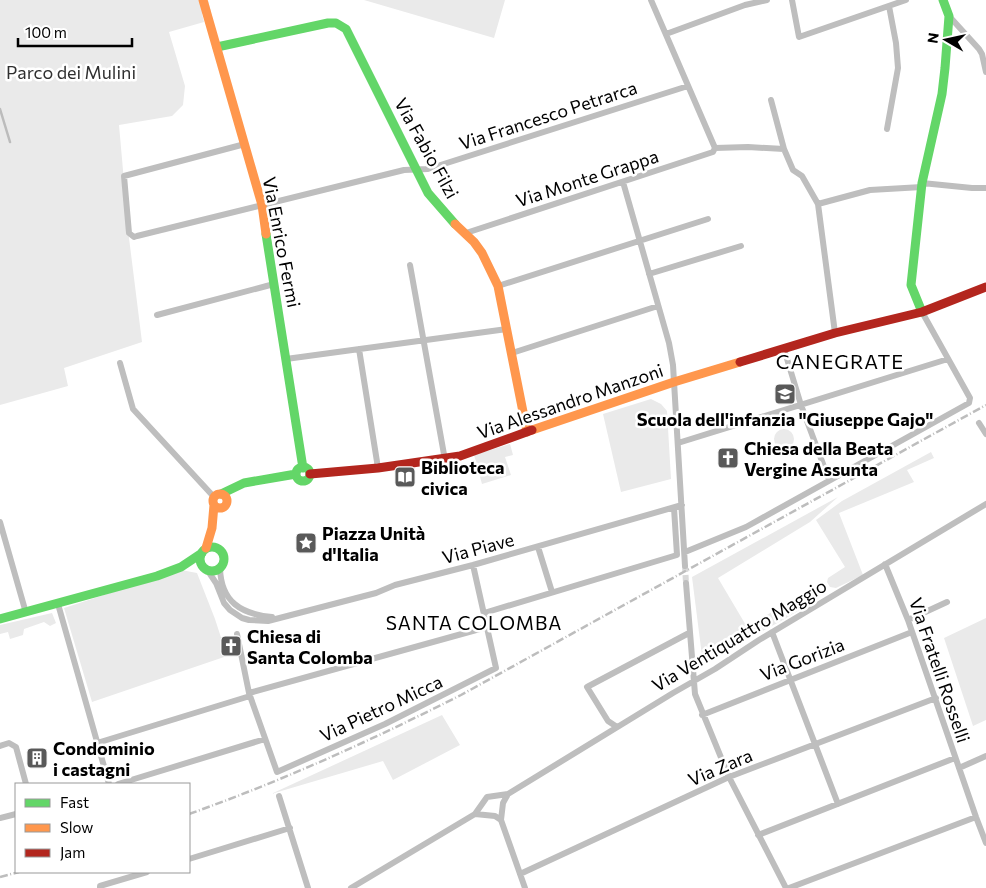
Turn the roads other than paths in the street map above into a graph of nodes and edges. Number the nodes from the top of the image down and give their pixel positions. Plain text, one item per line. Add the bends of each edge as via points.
1 (203, 0) edge
2 (651, 0) edge
3 (767, 0) edge
4 (792, 0) edge
5 (906, 0) edge
6 (943, 0) edge
7 (889, 6) junction
8 (952, 25) junction
9 (666, 34) junction
10 (217, 47) junction
11 (986, 72) edge
12 (688, 86) junction
13 (771, 100) dead end
14 (887, 129) dead end
15 (244, 144) junction
16 (715, 148) junction
17 (784, 149) junction
18 (416, 170) junction
19 (623, 182) junction
20 (922, 185) junction
21 (986, 188) edge
22 (818, 204) junction
23 (262, 206) junction
24 (708, 219) dead end
25 (466, 233) junction
26 (638, 241) junction
27 (740, 246) dead end
28 (410, 265) dead end
29 (649, 274) junction
30 (274, 284) junction
31 (498, 286) junction
32 (986, 287) edge
33 (658, 306) junction
34 (922, 312) junction
35 (157, 315) dead end
36 (507, 329) junction
37 (835, 334) junction
38 (424, 340) junction
39 (359, 349) junction
40 (784, 349) junction
41 (512, 353) junction
42 (286, 359) junction
43 (948, 359) junction
44 (120, 363) dead end
45 (674, 382) junction
46 (801, 405) junction
47 (979, 423) dead end
48 (527, 432) junction
49 (986, 434) edge
50 (678, 443) junction
51 (445, 460) junction
52 (378, 468) junction
53 (300, 471) junction
54 (829, 480) junction
55 (219, 501) junction
56 (986, 504) edge
57 (682, 505) junction
58 (674, 508) junction
59 (0, 522) edge
60 (212, 528) junction
61 (538, 546) junction
62 (218, 548) junction
63 (204, 550) junction
64 (684, 552) junction
65 (886, 564) junction
66 (473, 565) junction
67 (685, 566) tunnel mouth
68 (178, 568) junction
69 (220, 568) junction
70 (206, 570) junction
71 (686, 583) tunnel mouth
72 (552, 592) junction
73 (947, 602) dead end
74 (58, 604) junction
75 (26, 613) junction
76 (240, 613) junction
77 (484, 613) junction
78 (0, 619) edge
79 (908, 620) junction
80 (487, 627) junction
81 (772, 632) junction
82 (912, 632) junction
83 (689, 633) junction
84 (238, 634) dead end
85 (790, 680) junction
86 (693, 682) junction
87 (250, 695) junction
88 (936, 698) junction
89 (702, 715) junction
90 (608, 721) junction
91 (617, 727) junction
92 (609, 732) junction
93 (265, 739) junction
94 (97, 743) junction
95 (815, 744) junction
96 (0, 746) edge
97 (986, 756) edge
98 (955, 758) junction
99 (959, 768) junction
100 (729, 778) junction
101 (26, 783) edge
102 (109, 783) edge
103 (121, 783) edge
104 (508, 794) junction
105 (278, 796) dead end
106 (495, 796) junction
107 (483, 801) junction
108 (503, 803) junction
109 (838, 804) junction
110 (502, 812) junction
111 (15, 814) edge
112 (475, 814) junction
113 (486, 814) junction
114 (495, 816) junction
115 (976, 817) junction
116 (0, 818) edge
117 (501, 820) junction
118 (290, 828) junction
119 (758, 835) junction
120 (986, 843) edge
121 (190, 859) edge
122 (144, 873) edge
123 (520, 874) junction
124 (100, 887) edge
125 (308, 888) edge
126 (352, 888) edge
127 (525, 888) edge
128 (787, 888) edge

1 - 10 street, Via Enrico Fermi
2 - 9 street
3 - 9 street
4 - 7 street via 799,37
5 - 7 street
6 - 8 street
7 - 14 street via 898,68
8 - 11 street via 979,48
8 - 20 street via 942,94
9 - 12 street
10 - 15 street, Via Enrico Fermi
10 - 18 street, Via Fabio Filzi via 328,23 340,24 346,29
12 - 16 street
12 - 18 street, Via Francesco Petrarca via 428,169
13 - 17 street
15 - 23 street, Via Enrico Fermi
15 - 23 street, Via Francesco Petrarca via 124,176 128,230 137,236
16 - 17 street
16 - 19 street, Via Monte Grappa via 713,152
17 - 22 street via 793,170 802,176
18 - 23 street, Via Francesco Petrarca via 404,170
18 - 25 street, Via Fabio Filzi via 434,201
19 - 25 street, Via Monte Grappa
19 - 26 street
20 - 21 street
20 - 22 street via 870,190
20 - 34 street via 911,285
22 - 37 street
23 - 30 street, Via Enrico Fermi
24 - 26 street
25 - 31 street, Via Fabio Filzi via 482,253
26 - 29 street
26 - 31 street
27 - 29 street
28 - 38 street
29 - 33 street
30 - 35 street
30 - 42 street, Via Enrico Fermi
31 - 36 street, Via Fabio Filzi
32 - 34 street, Via Alessandro Manzoni
33 - 41 street
33 - 45 street via 669,343
34 - 37 street, Via Alessandro Manzoni
34 - 43 street
36 - 38 street
36 - 41 street, Via Fabio Filzi
37 - 40 street, Via Alessandro Manzoni
38 - 39 street
38 - 51 street
39 - 42 street
39 - 52 street
40 - 45 street, Via Alessandro Manzoni
40 - 46 street
41 - 48 street, Via Fabio Filzi
42 - 53 street, Via Enrico Fermi via 301,449
43 - 46 street
43 - 54 street via 970,398 969,403
44 - 55 street via 133,409
45 - 48 street, Via Alessandro Manzoni
45 - 50 street
46 - 50 street
46 - 54 street
47 - 49 street
48 - 51 street, Via Alessandro Manzoni
50 - 57 street
51 - 52 street, Via Alessandro Manzoni
52 - 53 street, Via Alessandro Manzoni via 310,474 304,481 298,478
53 - 55 street, Via Alessandro Manzoni via 244,483
54 - 64 street via 746,526
55 - 60 street
56 - 65 street, Via Ventiquattro Maggio
57 - 58 street, Via Piave
57 - 64 street
58 - 61 street, Via Piave
58 - 72 street via 677,554
59 - 75 street
60 - 62 street
60 - 63 street
61 - 66 street, Via Piave
61 - 72 street
62 - 63 street via 212,546
62 - 69 street via 224,559
63 - 68 street
63 - 70 street via 200,562
64 - 67 street
65 - 79 street, Via Fratelli Rosselli
65 - 81 street, Via Ventiquattro Maggio
66 - 76 street, Via Piave via 281,618 259,621
66 - 77 street
68 - 70 street
68 - 74 street
69 - 70 street
69 - 76 street via 224,590
70 - 76 street via 216,583 224,603
71 - 83 street
72 - 77 street
73 - 79 street
74 - 75 street
74 - 94 street
75 - 78 street
77 - 80 street
79 - 82 street, Via Fratelli Rosselli
80 - 87 street
80 - 93 street, Via Pietro Micca via 496,668 385,724 277,772
81 - 85 street
81 - 86 street, Via Ventiquattro Maggio
82 - 85 street, Via Gorizia
82 - 88 street, Via Fratelli Rosselli
83 - 86 street
83 - 90 street via 587,687
84 - 87 street
85 - 89 street, Via Gorizia
85 - 95 street
86 - 89 street
86 - 91 street, Via Ventiquattro Maggio
87 - 93 street
87 - 94 street
88 - 95 street, Via Zara
88 - 98 street, Via Fratelli Rosselli
89 - 100 street
90 - 91 street
90 - 92 street
91 - 92 street, Via Ventiquattro Maggio
92 - 104 street, Via Ventiquattro Maggio
93 - 103 street
94 - 102 street
95 - 100 street, Via Zara
95 - 109 street
96 - 101 street via 9,743 16,747
97 - 99 street
98 - 99 street, Via Fratelli Rosselli
98 - 109 street
99 - 115 street, Via Fratelli Rosselli
100 - 119 street
100 - 123 street, Via Zara
104 - 106 street, Via Ventiquattro Maggio
104 - 108 street, Via Ventiquattro Maggio
105 - 118 street
106 - 107 street, Via Ventiquattro Maggio
106 - 108 street
107 - 112 street
107 - 113 street
108 - 110 street, Via Ventiquattro Maggio
109 - 119 street
110 - 114 street
110 - 117 street, Via Ventiquattro Maggio
111 - 116 street
112 - 113 street
112 - 126 street
113 - 114 street
114 - 117 street
115 - 120 street, Via Fratelli Rosselli
115 - 128 street
117 - 123 street
118 - 121 street
118 - 125 street
119 - 128 street
122 - 124 street
123 - 127 street

